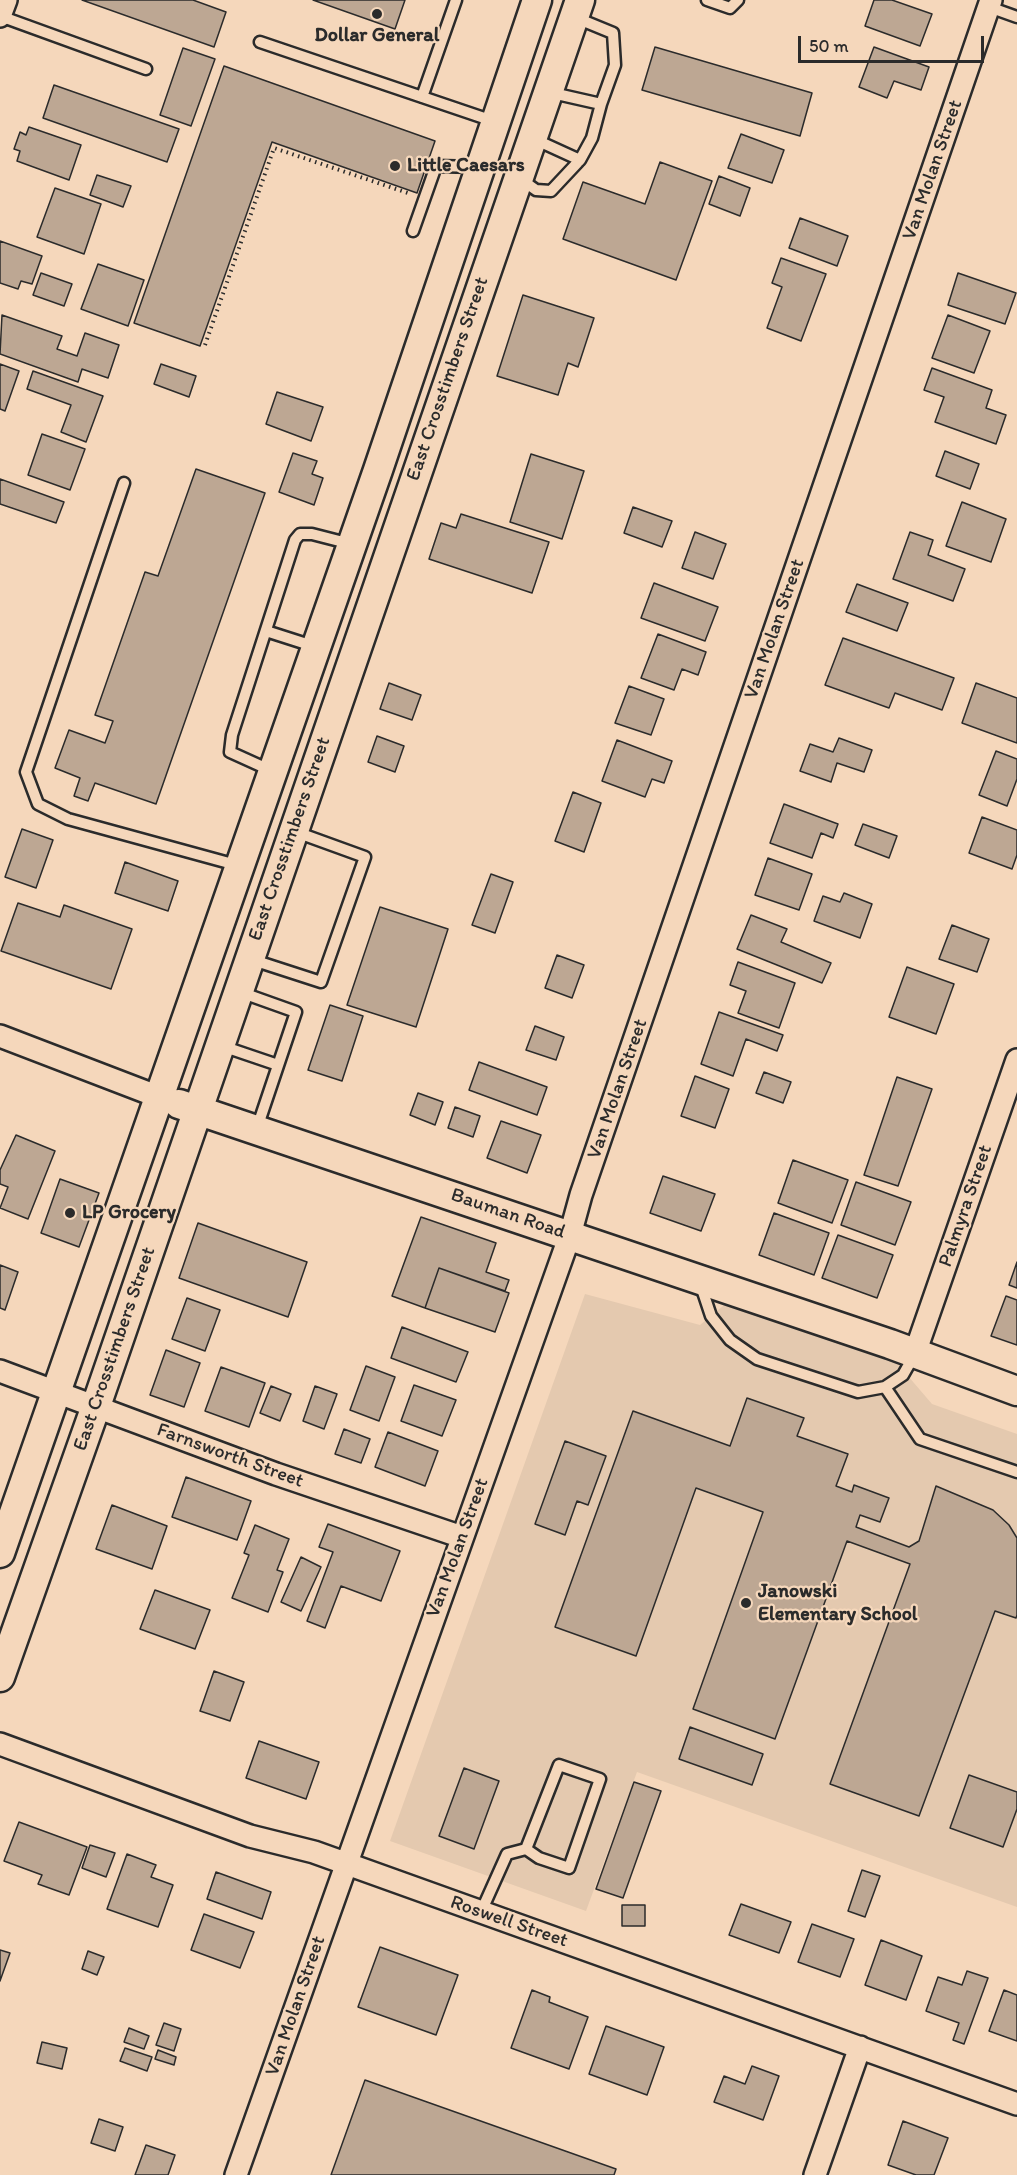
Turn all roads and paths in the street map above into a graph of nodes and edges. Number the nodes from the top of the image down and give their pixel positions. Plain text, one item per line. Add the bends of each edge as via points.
1 (6, 0) edge
2 (456, 0) edge
3 (537, 0) edge
4 (706, 0) edge
5 (738, 0) edge
6 (990, 3) edge
7 (577, 9) edge
8 (0, 16) edge
9 (1017, 17) edge
10 (260, 42) dead end
11 (146, 69) dead end
12 (548, 92) junction
13 (422, 97) junction
14 (601, 104) junction
15 (496, 122) junction
16 (532, 138) junction
17 (580, 160) junction
18 (481, 167) junction
19 (518, 177) junction
20 (424, 199) junction
21 (413, 231) dead end
22 (205, 345) dead end
23 (378, 470) junction
24 (124, 483) dead end
25 (412, 485) junction
26 (352, 544) junction
27 (266, 631) junction
28 (316, 647) junction
29 (273, 771) junction
30 (309, 783) junction
31 (292, 831) junction
32 (240, 866) junction
33 (248, 958) junction
34 (237, 990) junction
35 (0, 1036) edge
36 (219, 1045) junction
37 (1017, 1060) edge
38 (278, 1065) junction
39 (159, 1097) junction
40 (198, 1110) junction
41 (257, 1128) junction
42 (570, 1235) junction
43 (699, 1280) junction
44 (915, 1353) junction
45 (0, 1371) edge
46 (885, 1387) junction
47 (56, 1391) junction
48 (1017, 1391) edge
49 (96, 1407) junction
50 (1017, 1472) edge
51 (462, 1537) junction
52 (0, 1553) edge
53 (0, 1677) edge
54 (0, 1744) edge
55 (526, 1849) junction
56 (346, 1864) junction
57 (481, 1912) junction
58 (860, 2047) junction
59 (1017, 2104) edge
60 (236, 2175) edge
61 (815, 2175) edge

1 - 8 street
2 - 13 lane
3 - 15 main road, East Crosstimbers Street
4 - 5 lane via 730,8
6 - 9 lane
6 - 42 street, Van Molan Street
7 - 12 main road, East Crosstimbers Street
7 - 14 lane via 613,33 615,65
8 - 11 lane
10 - 13 lane
12 - 14 lane
12 - 16 main road, East Crosstimbers Street
13 - 15 lane
14 - 17 lane via 592,138
15 - 18 main road, East Crosstimbers Street
16 - 17 lane
16 - 19 main road, East Crosstimbers Street
17 - 19 lane via 551,191 536,190
18 - 19 main road
18 - 20 lane via 436,166
18 - 23 main road, East Crosstimbers Street
19 - 25 main road, East Crosstimbers Street
20 - 21 lane
20 - 22 path via 274,148
23 - 25 main road
23 - 26 main road, East Crosstimbers Street
24 - 32 lane via 26,772 38,804 68,819
25 - 30 main road, East Crosstimbers Street
26 - 27 lane via 300,534
26 - 28 main road, East Crosstimbers Street
27 - 28 lane
27 - 29 lane via 230,752
28 - 29 main road, East Crosstimbers Street
29 - 30 main road
29 - 32 main road, East Crosstimbers Street
30 - 31 main road, East Crosstimbers Street
31 - 33 main road, East Crosstimbers Street
31 - 33 lane via 365,856 321,982
32 - 39 main road, East Crosstimbers Street
33 - 34 main road, East Crosstimbers Street
34 - 36 main road, East Crosstimbers Street
34 - 38 lane via 296,1012
35 - 39 street, Bauman Road
36 - 38 lane
36 - 40 main road, East Crosstimbers Street
37 - 44 street, Palmyra Street
38 - 41 lane
39 - 40 main road, Bauman Road
39 - 47 main road, East Crosstimbers Street
40 - 41 main road, Bauman Road
40 - 49 main road, East Crosstimbers Street
41 - 42 main road, Bauman Road
42 - 43 main road, Bauman Road
42 - 51 street, Van Molan Street
43 - 44 main road, Bauman Road
43 - 46 lane via 711,1316 730,1340 757,1359 858,1392
44 - 46 lane via 903,1375
44 - 48 main road, Bauman Road
45 - 47 street, Farnsworth Street
46 - 50 lane via 920,1439
47 - 49 street, Farnsworth Street
47 - 52 main road, East Crosstimbers Street
49 - 51 street, Farnsworth Street
49 - 53 main road, East Crosstimbers Street
51 - 56 street, Van Molan Street
54 - 56 street, Roswell Street via 250,1836
55 - 55 lane via 569,1868 600,1779 559,1765
55 - 57 lane via 507,1854
56 - 57 street, Roswell Street
56 - 60 street, Van Molan Street
57 - 58 street, Roswell Street
58 - 59 street, Roswell Street
58 - 61 street

